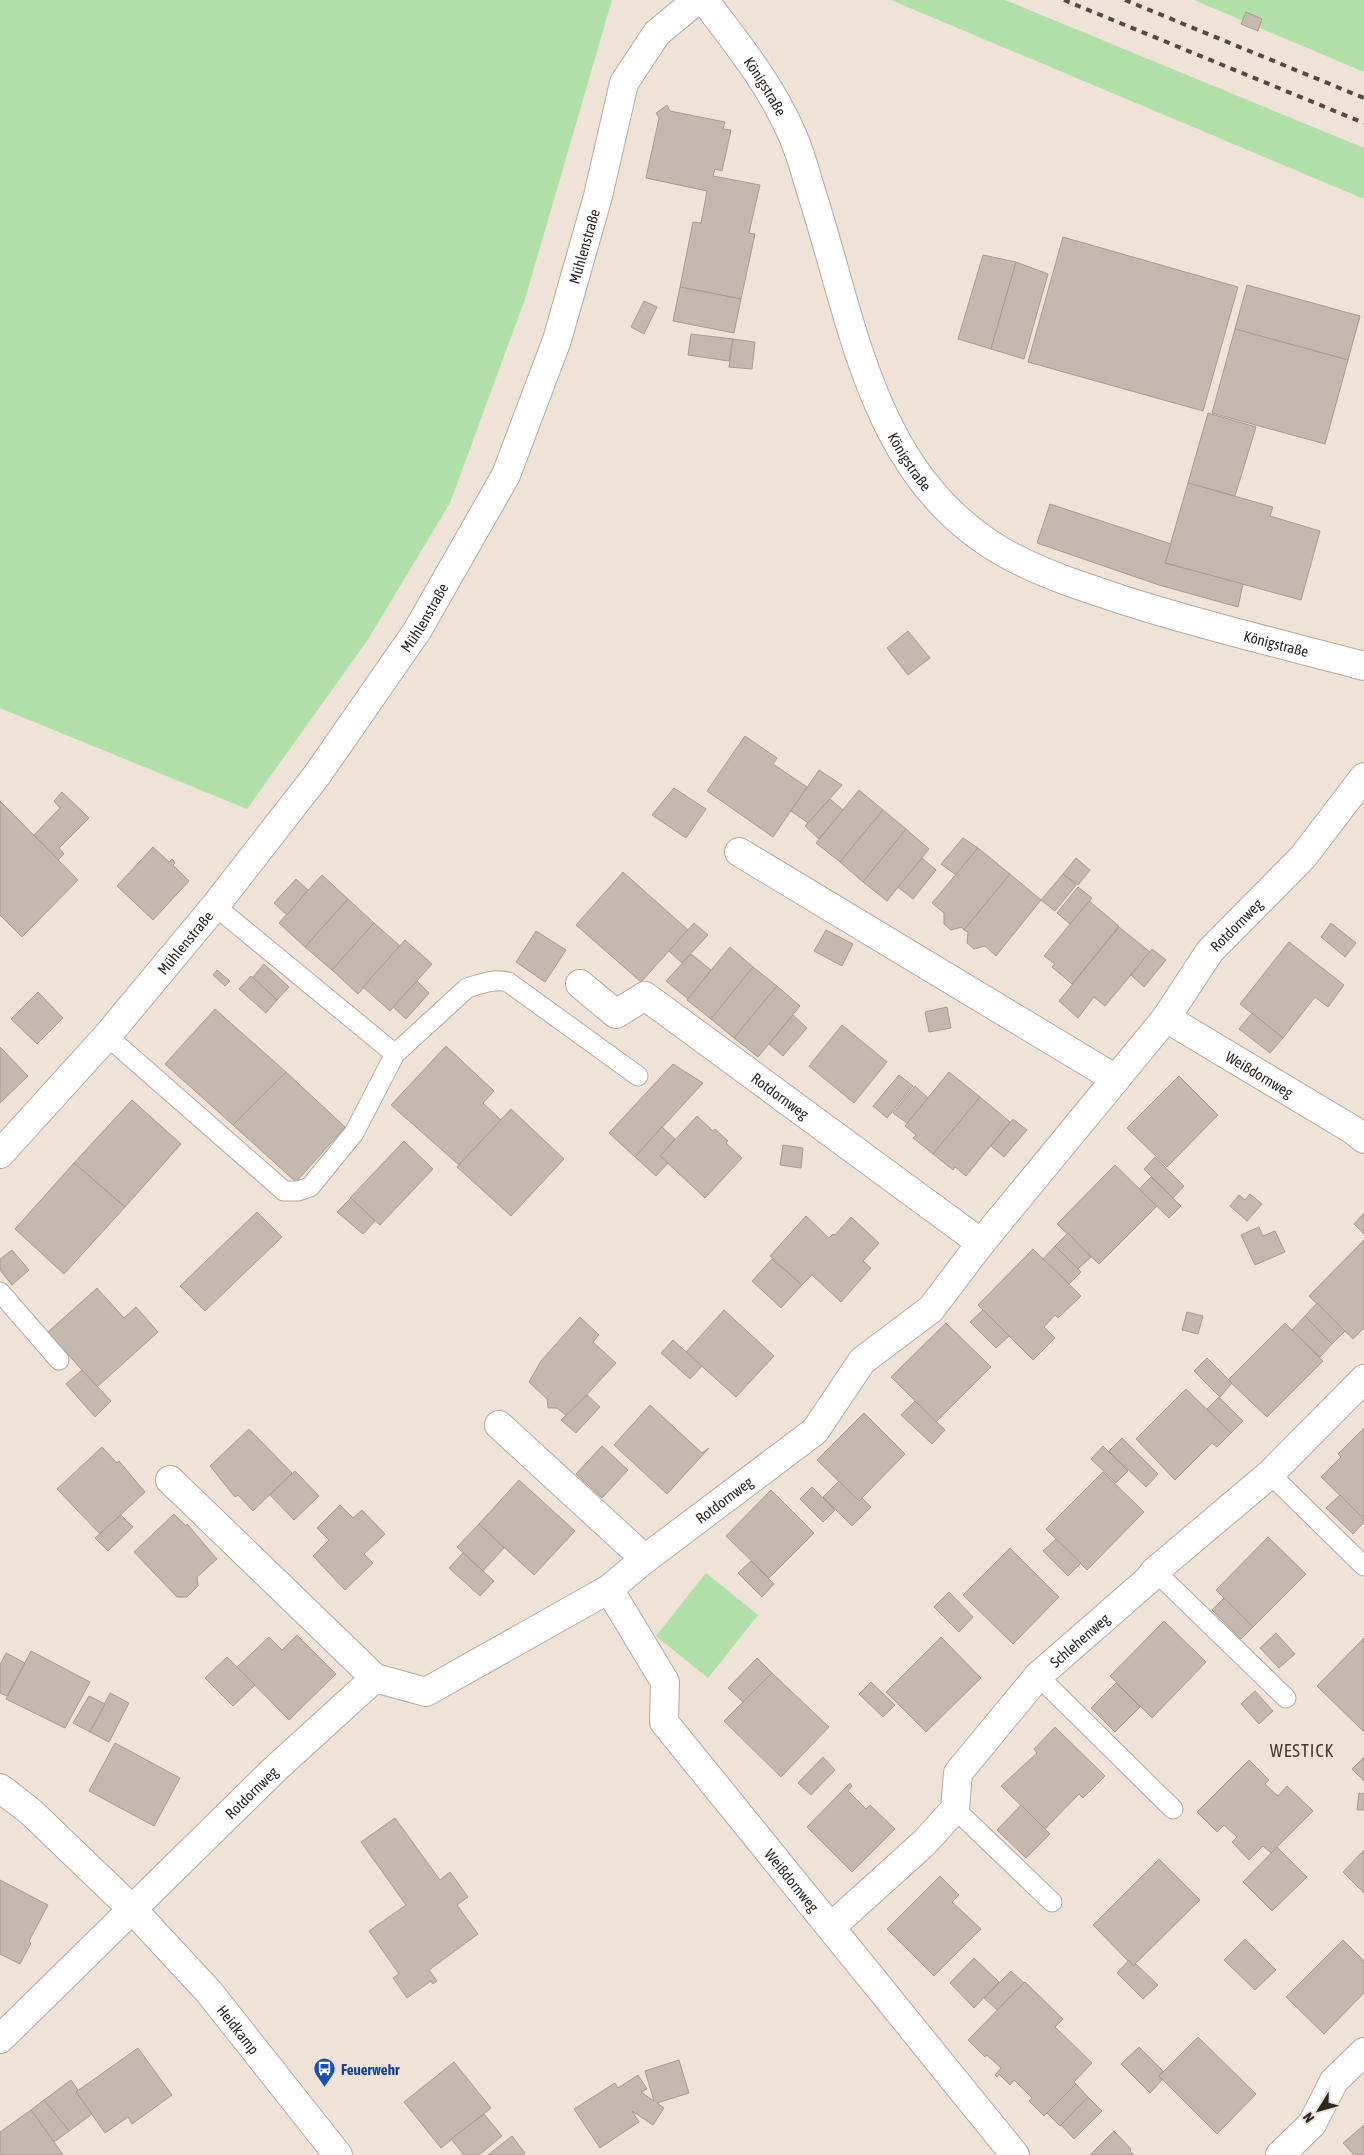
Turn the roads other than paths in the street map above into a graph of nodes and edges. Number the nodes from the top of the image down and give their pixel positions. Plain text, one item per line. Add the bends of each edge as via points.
1 (697, 0) edge
2 (704, 0) edge
3 (1364, 666) edge
4 (1364, 777) edge
5 (739, 852) dead end
6 (215, 906) junction
7 (580, 984) dead end
8 (1166, 1018) junction
9 (107, 1036) junction
10 (395, 1054) junction
11 (638, 1076) dead end
12 (1116, 1079) junction
13 (1360, 1128) edge
14 (0, 1154) edge
15 (981, 1243) junction
16 (0, 1292) edge
17 (59, 1360) dead end
18 (1364, 1379) edge
19 (499, 1425) dead end
20 (1270, 1474) junction
21 (170, 1480) dead end
22 (645, 1559) junction
23 (1364, 1566) edge
24 (1155, 1571) junction
25 (609, 1589) junction
26 (1038, 1676) junction
27 (375, 1678) junction
28 (1286, 1698) dead end
29 (0, 1788) edge
30 (955, 1809) junction
31 (1173, 1809) dead end
32 (1052, 1902) dead end
33 (133, 1910) junction
34 (831, 1927) junction
35 (0, 2039) edge
36 (1364, 2052) edge
37 (338, 2155) edge
38 (1015, 2155) edge
39 (1280, 2155) edge

1 - 6 street, Mühlenstraße via 657,33 624,83 598,196 557,340 506,475 417,632 317,775
2 - 3 street, Königstraße via 773,97 792,133 831,252 866,378 889,431 922,484 964,526 1009,556 1056,578 1166,614
4 - 8 street, Rotdornweg via 1303,857 1210,951
5 - 12 street
6 - 9 street, Mühlenstraße
6 - 10 lane
7 - 15 street, Rotdornweg via 616,1014 645,996
8 - 12 street, Rotdornweg
8 - 13 street, Weißdornweg
9 - 10 lane via 284,1191 298,1192 310,1187 354,1133
9 - 14 street, Mühlenstraße
10 - 11 lane via 467,988 498,979 508,982
12 - 15 street, Rotdornweg
15 - 22 street, Rotdornweg via 932,1309 862,1361 815,1431
16 - 17 lane
18 - 20 street, Schlehenweg
19 - 22 street
20 - 23 lane
20 - 24 street, Schlehenweg
21 - 27 street, Rotdornweg
22 - 25 street, Rotdornweg
24 - 26 street, Schlehenweg
24 - 28 lane
25 - 27 street, Rotdornweg via 426,1692
25 - 34 street, Weißdornweg via 665,1682 664,1722
26 - 30 street, Schlehenweg via 958,1773
26 - 31 lane
27 - 33 street, Rotdornweg via 275,1769
29 - 33 street, Heidkamp via 31,1812
30 - 32 lane
30 - 34 street via 924,1843
33 - 35 street
33 - 37 street, Heidkamp via 209,1992
34 - 38 street, Weißdornweg
36 - 39 street via 1334,2081 1312,2124

